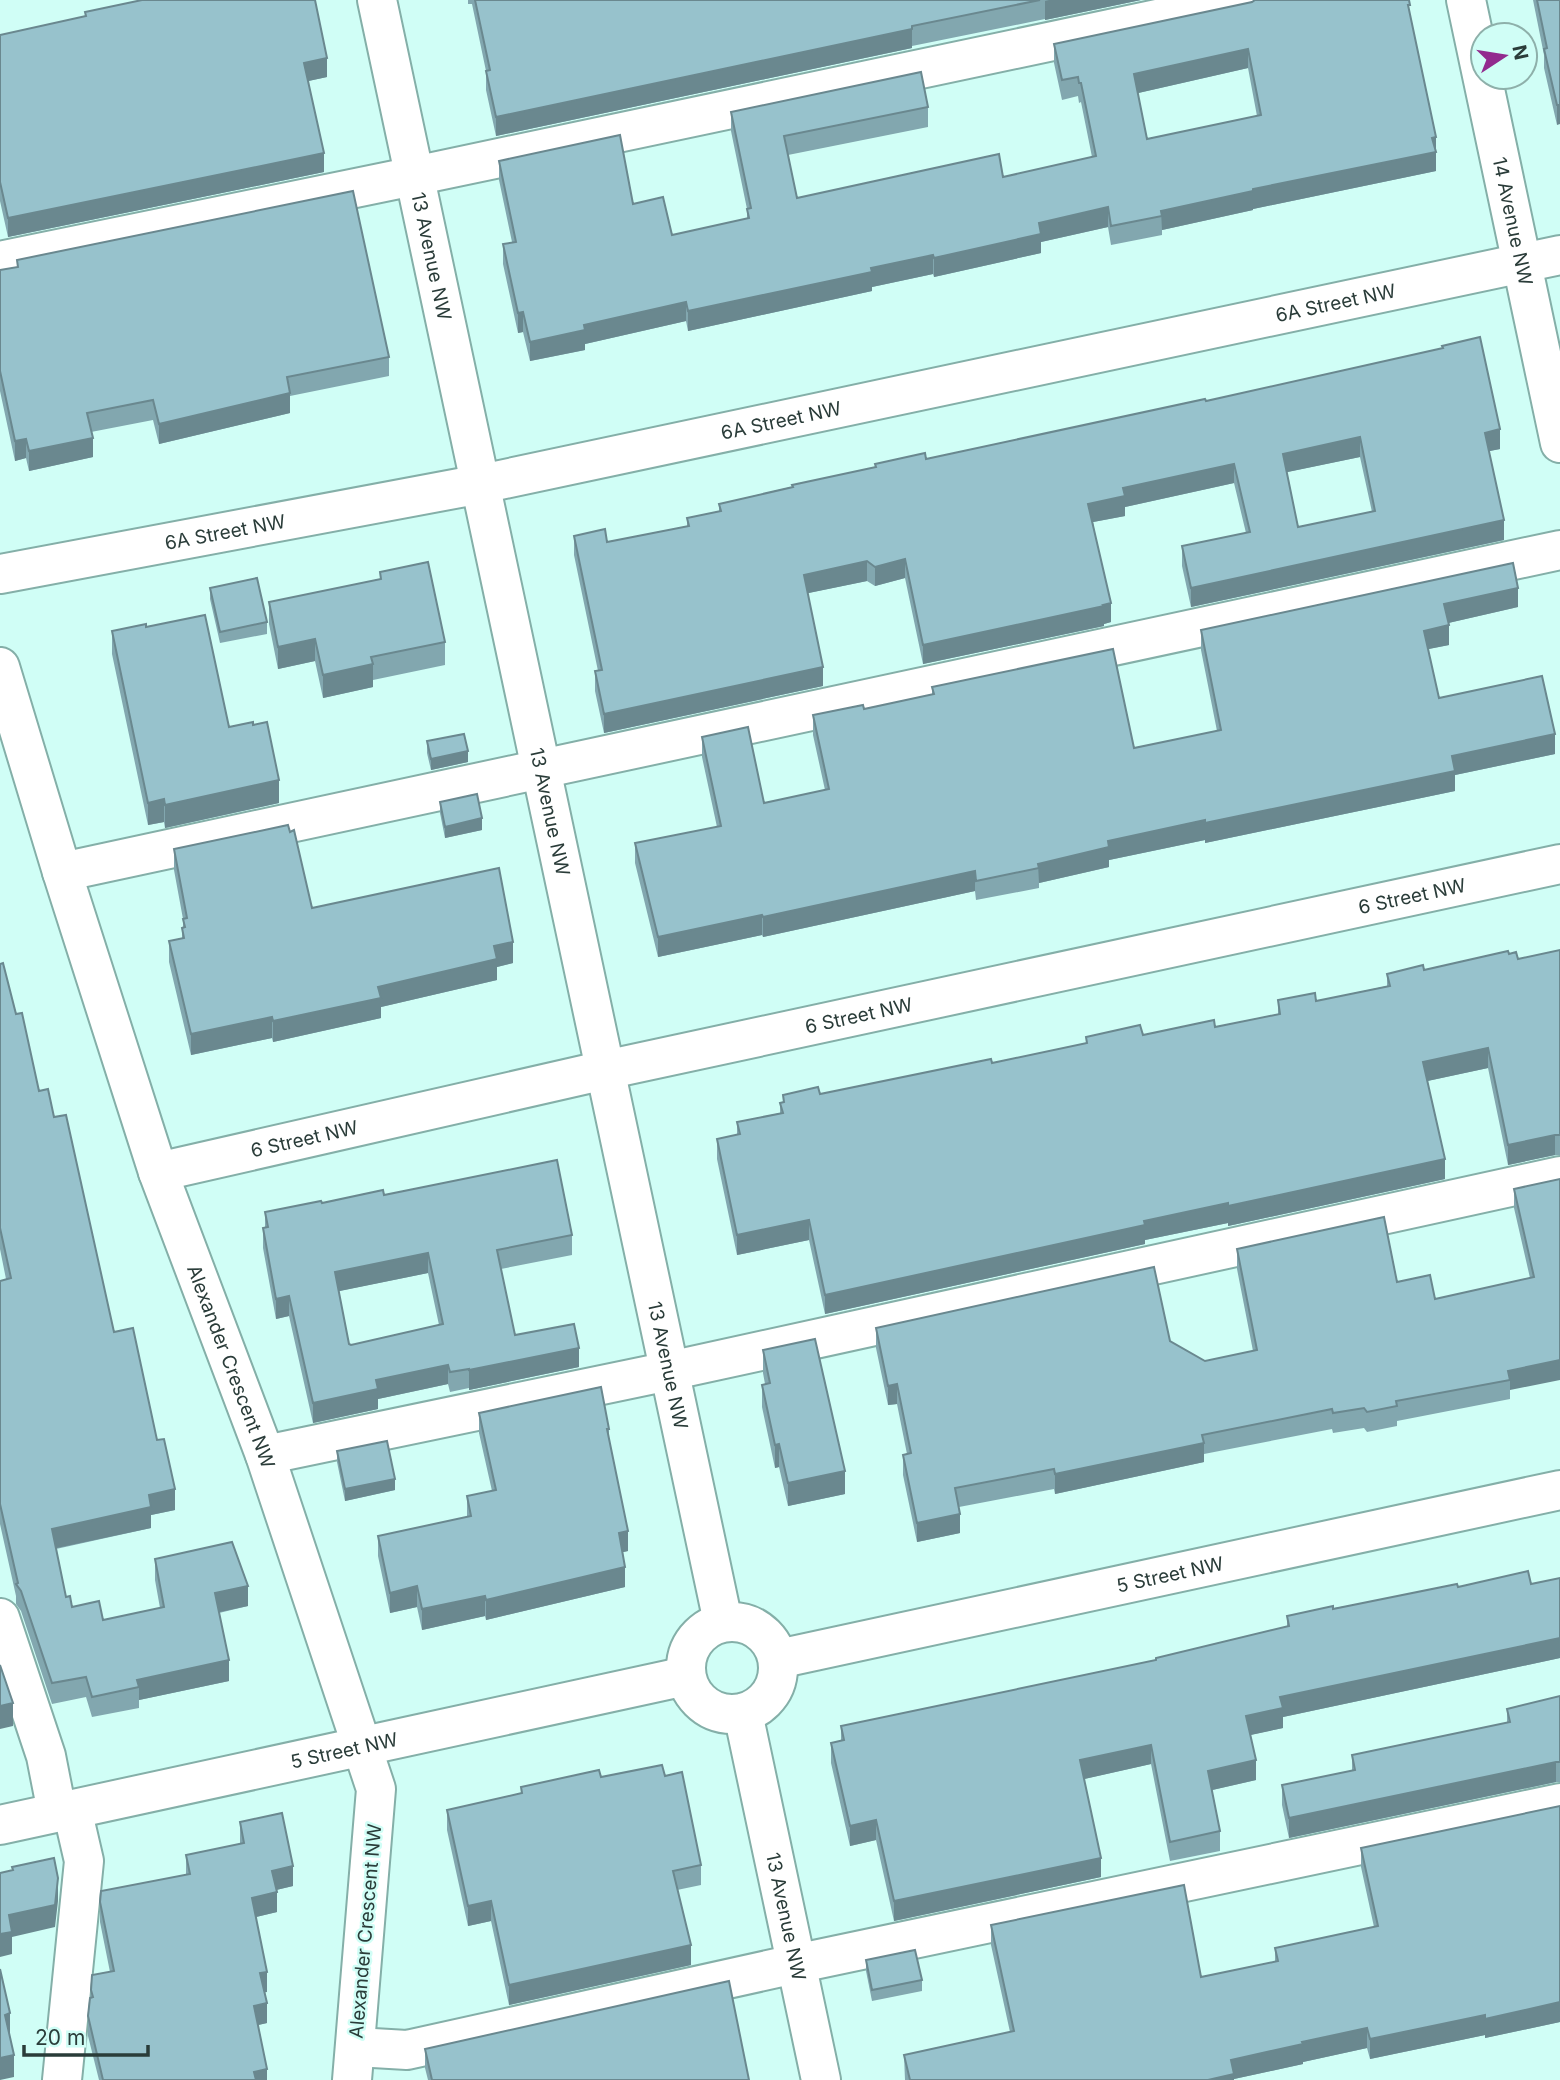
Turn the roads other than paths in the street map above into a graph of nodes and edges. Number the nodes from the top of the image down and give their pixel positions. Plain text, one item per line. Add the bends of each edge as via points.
1 (377, 0) edge
2 (1247, 0) edge
3 (1465, 0) edge
4 (414, 176) junction
5 (1560, 255) edge
6 (0, 261) edge
7 (1521, 264) junction
8 (1560, 443) edge
9 (481, 484) junction
10 (1560, 551) edge
11 (0, 575) edge
12 (0, 667) edge
13 (541, 770) junction
14 (1560, 864) edge
15 (62, 872) junction
16 (605, 1070) junction
17 (158, 1172) junction
18 (1560, 1175) edge
19 (669, 1371) junction
20 (265, 1455) junction
21 (1560, 1490) edge
22 (0, 1618) edge
23 (723, 1622) junction
24 (778, 1659) junction
25 (686, 1676) junction
26 (743, 1713) junction
27 (362, 1746) junction
28 (1560, 1803) edge
29 (65, 1811) junction
30 (0, 1825) edge
31 (795, 1964) junction
32 (354, 2064) edge
33 (62, 2080) edge
34 (821, 2080) edge

1 - 4 street, 13 Avenue NW
2 - 4 street
3 - 7 street, 14 Avenue NW
4 - 6 street
4 - 9 street, 13 Avenue NW
5 - 7 street, 6A Street NW
7 - 8 street, 14 Avenue NW
7 - 9 street, 6A Street NW
9 - 11 street, 6A Street NW
9 - 13 street, 13 Avenue NW
10 - 13 street
12 - 15 street, Alexander Crescent NW
13 - 15 street
13 - 16 street, 13 Avenue NW
14 - 16 street, 6 Street NW
15 - 17 street, Alexander Crescent NW
16 - 17 street, 6 Street NW
16 - 19 street, 13 Avenue NW
17 - 20 street, Alexander Crescent NW
18 - 19 street
19 - 20 street
19 - 23 street, 13 Avenue NW
20 - 27 street, Alexander Crescent NW
21 - 24 street, 5 Street NW
22 - 29 street
23 - 24 street via 737,1621 763,1633
23 - 25 street via 698,1636 690,1648
24 - 26 street via 778,1673 767,1698
25 - 26 street via 696,1697 713,1711
25 - 27 street, 5 Street NW
26 - 31 street, 13 Avenue NW
27 - 29 street, 5 Street NW
27 - 32 street, Alexander Crescent NW via 376,1789
28 - 31 street
29 - 30 street, 5 Street NW
29 - 33 street via 84,1861
31 - 32 street
31 - 34 street, 13 Avenue NW

